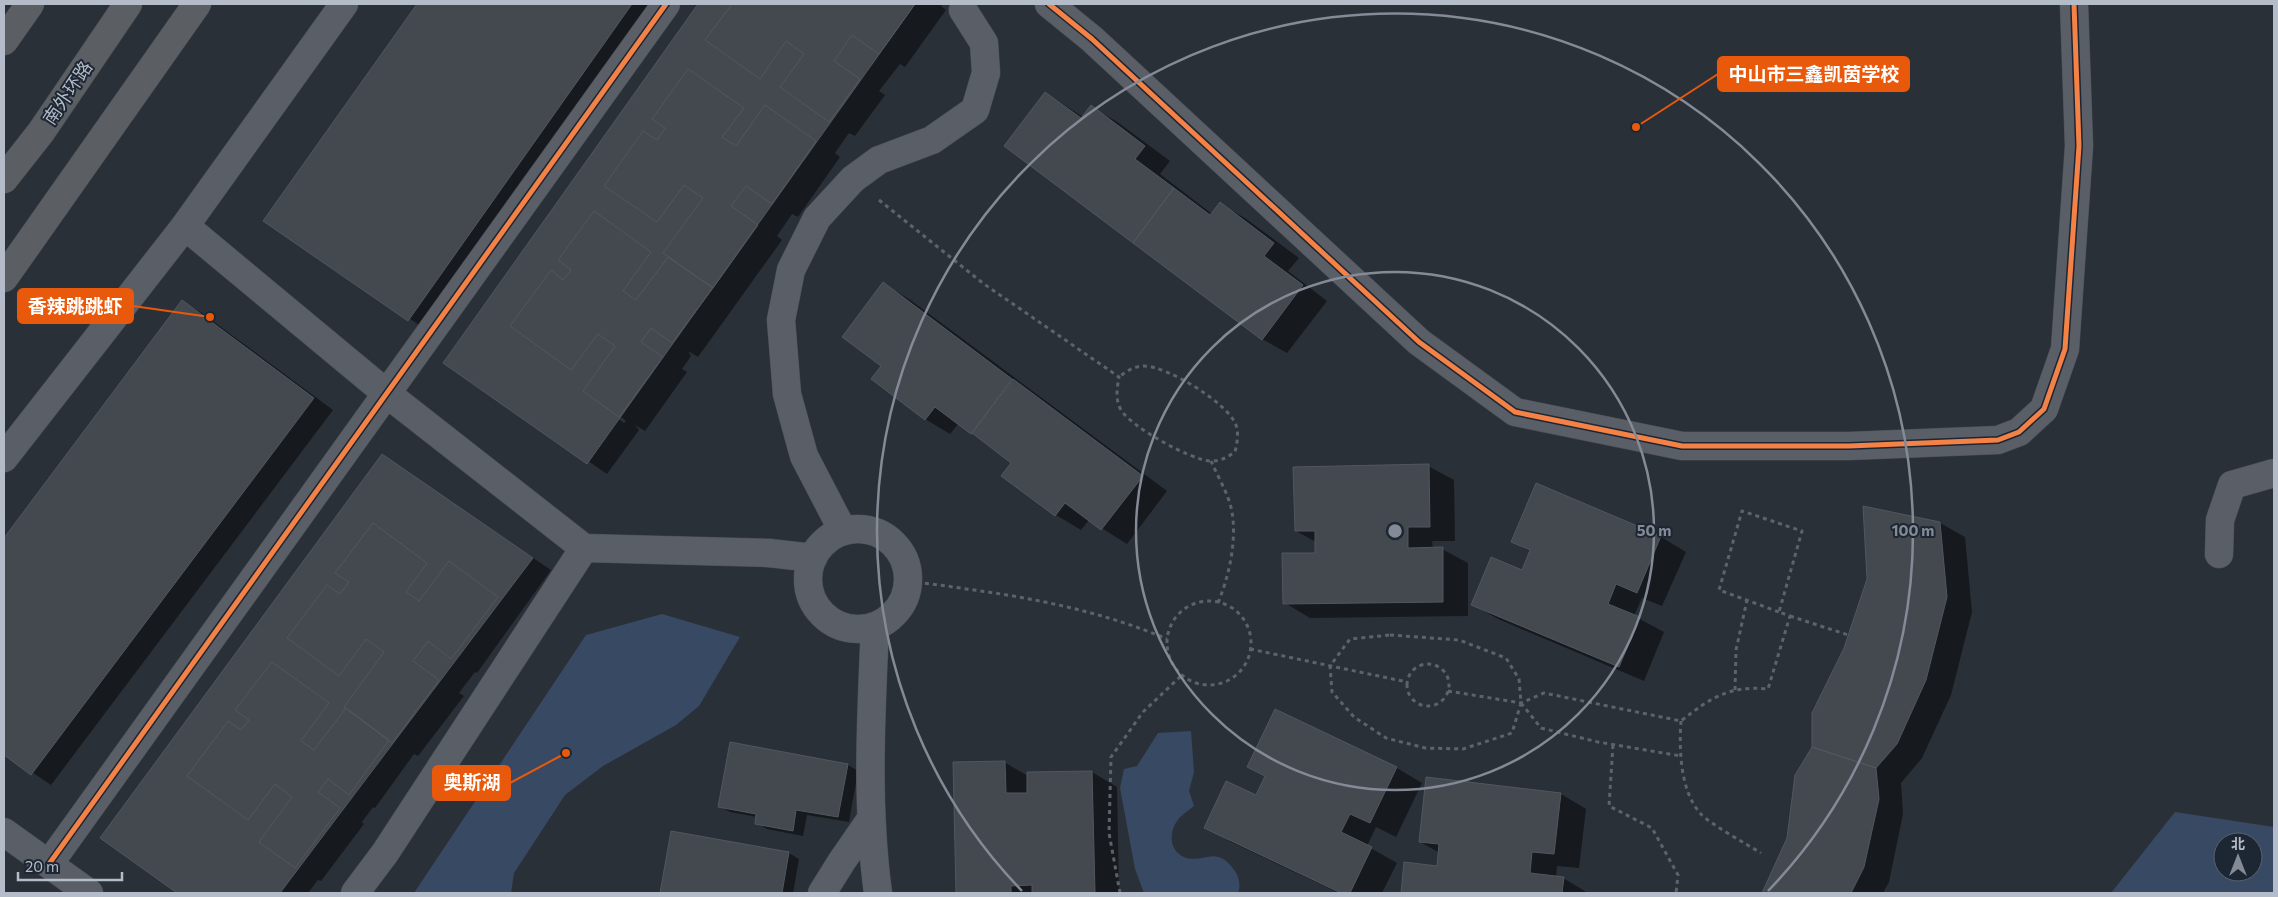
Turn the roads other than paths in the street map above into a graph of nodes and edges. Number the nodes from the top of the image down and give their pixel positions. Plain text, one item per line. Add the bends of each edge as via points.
1 (30, 4) edge
2 (128, 4) edge
3 (196, 4) edge
4 (344, 4) edge
5 (666, 4) edge
6 (1048, 4) edge
7 (2074, 4) edge
8 (963, 10) dead end
9 (4, 41) edge
10 (4, 179) edge
11 (185, 226) junction
12 (4, 278) edge
13 (386, 393) junction
14 (4, 458) edge
15 (2274, 473) edge
16 (843, 531) junction
17 (584, 548) junction
18 (2218, 554) dead end
19 (813, 558) junction
20 (875, 626) junction
21 (871, 819) junction
22 (4, 832) edge
23 (49, 864) junction
24 (90, 893) edge
25 (355, 893) edge
26 (822, 893) edge
27 (878, 893) edge

1 - 9 highway
2 - 10 highway, 南外环路 via 41,132
3 - 12 highway
4 - 11 street
5 - 13 street
6 - 7 street via 1099,46 1419,342 1515,412 1682,446 1849,446 1998,440 2019,432 2044,409 2066,339 2079,146
8 - 16 street via 984,43 986,73 975,110 932,140 880,160 853,179 817,218 791,270 781,320 787,394 804,456
11 - 13 street
11 - 14 street
13 - 17 street
13 - 23 street
15 - 18 street via 2232,486 2220,520
16 - 19 street via 820,546
16 - 20 street via 871,530 884,535 895,544 908,569 906,597 899,609
17 - 19 street via 769,553
17 - 25 street
19 - 20 street via 808,574 816,606 842,627 859,629
20 - 21 street
21 - 26 street
21 - 27 street
22 - 23 street
23 - 24 street

